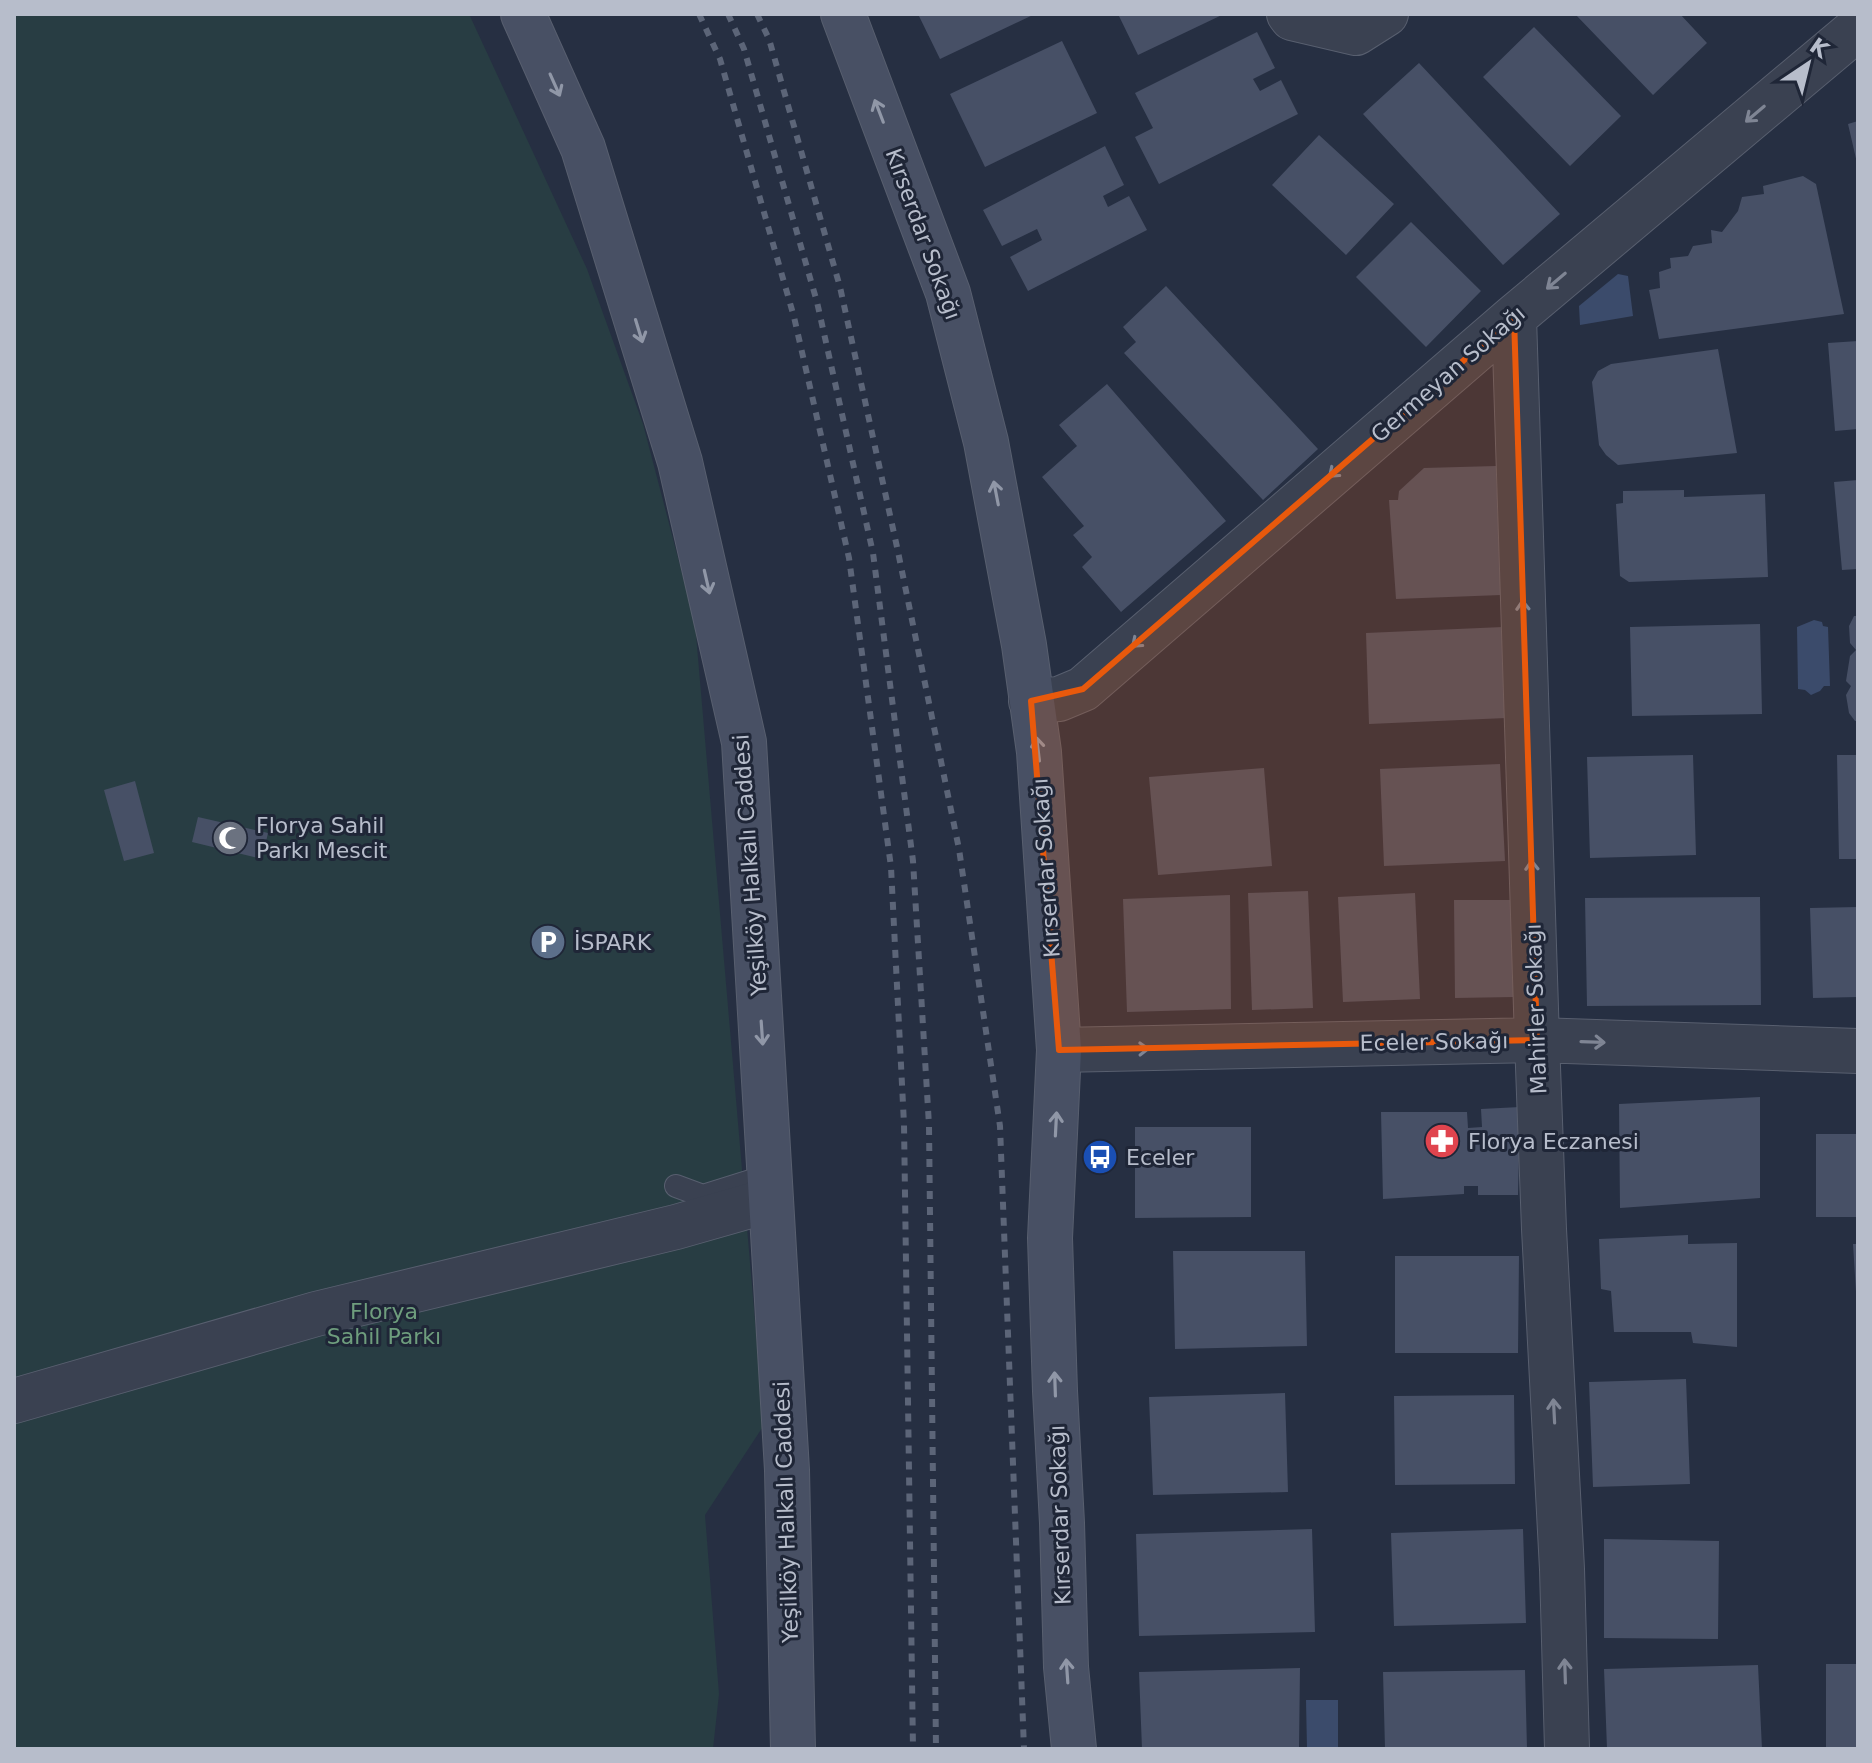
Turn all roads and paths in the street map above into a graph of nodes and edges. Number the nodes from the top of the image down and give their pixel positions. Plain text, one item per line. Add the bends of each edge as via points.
1 (523, 14) edge
2 (843, 14) edge
3 (1289, 14) edge
4 (1386, 14) edge
5 (1858, 28) edge
6 (1514, 317) junction
7 (1031, 701) junction
8 (1537, 1040) junction
9 (1059, 1050) junction
10 (1858, 1051) edge
11 (676, 1186) dead end
12 (771, 1189) junction
13 (14, 1401) edge
14 (793, 1749) edge
15 (1074, 1749) edge
16 (1567, 1749) edge

1 -> 12 main road, Yeşilköy Halkalı Caddesi via 583,148 680,462 744,742
7 -> 2 main road, Kırserdar Sokağı via 986,442 948,293
3 - 4 street via 1356,33
5 -> 6 street, Germeyan Sokağı
6 -> 7 street, Germeyan Sokağı via 1083,689 1059,699
8 -> 6 street, Mahirler Sokağı
9 -> 7 main road, Kırserdar Sokağı
9 -> 8 street, Eceler Sokağı
8 -> 10 street, Eceler Sokağı
16 -> 8 street, Mahirler Sokağı
15 -> 9 main road, Kırserdar Sokağı via 1066,1667 1050,1238
11 - 12 lane via 703,1196
12 - 13 street via 760,1203 676,1227 316,1314
12 - 14 main road, Yeşilköy Halkalı Caddesi via 787,1470

